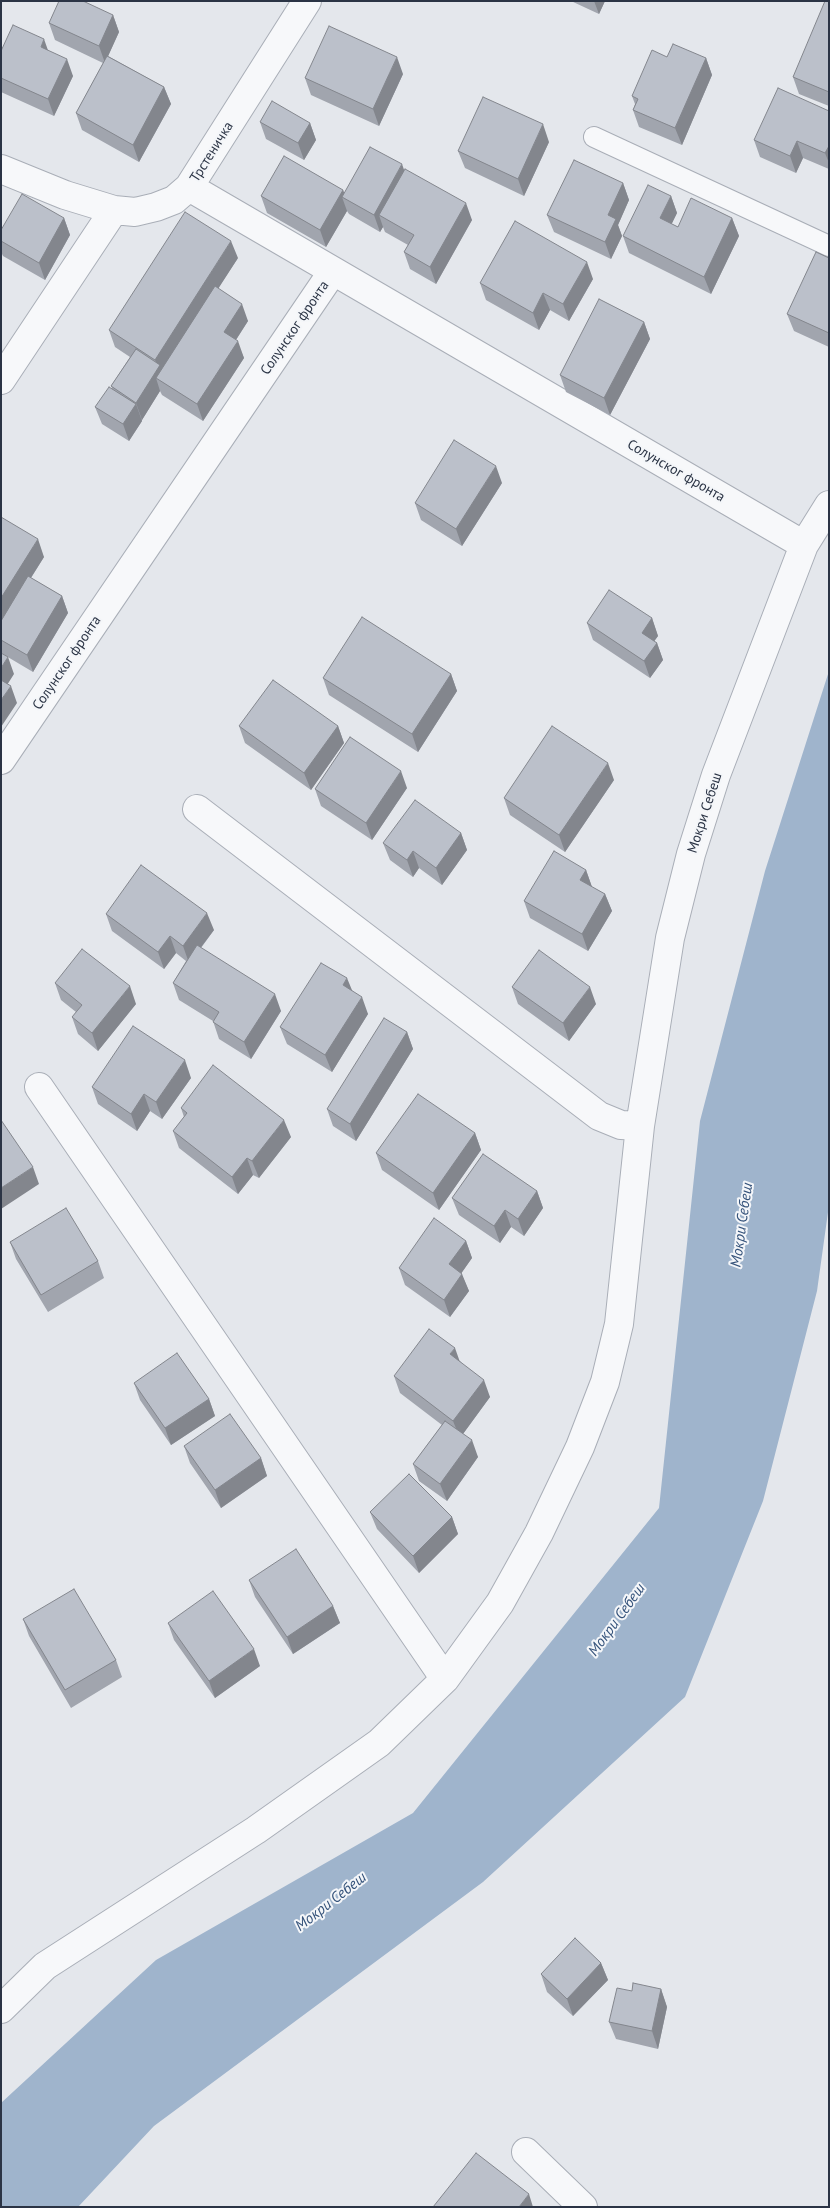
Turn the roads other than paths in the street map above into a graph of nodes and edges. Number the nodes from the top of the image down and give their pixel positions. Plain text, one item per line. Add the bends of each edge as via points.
1 (307, 1) edge
2 (594, 137) dead end
3 (1, 169) edge
4 (189, 187) junction
5 (114, 210) junction
6 (829, 246) edge
7 (333, 271) junction
8 (1, 380) edge
9 (829, 505) edge
10 (804, 545) junction
11 (1, 760) edge
12 (196, 809) dead end
13 (39, 1087) dead end
14 (640, 1126) junction
15 (445, 1679) junction
16 (1, 2010) edge
17 (526, 2152) dead end
18 (583, 2207) edge

1 - 4 street, Трстеничка
2 - 6 lane
3 - 5 street, Трстеничка via 65,196
4 - 5 street, Трстеничка via 174,200 156,207 136,212
4 - 7 street
5 - 8 street
7 - 10 street, Солунског фронта
7 - 11 street, Солунског фронта
9 - 10 street, Мокри Себеш
10 - 14 street, Мокри Себеш via 716,775 692,854 670,938
12 - 14 street via 599,1116 620,1124
13 - 15 street
14 - 15 street, Мокри Себеш via 619,1324 604,1382 583,1440 538,1533 496,1610
15 - 16 street, Мокри Себеш via 379,1743 247,1837 45,1966
17 - 18 street

